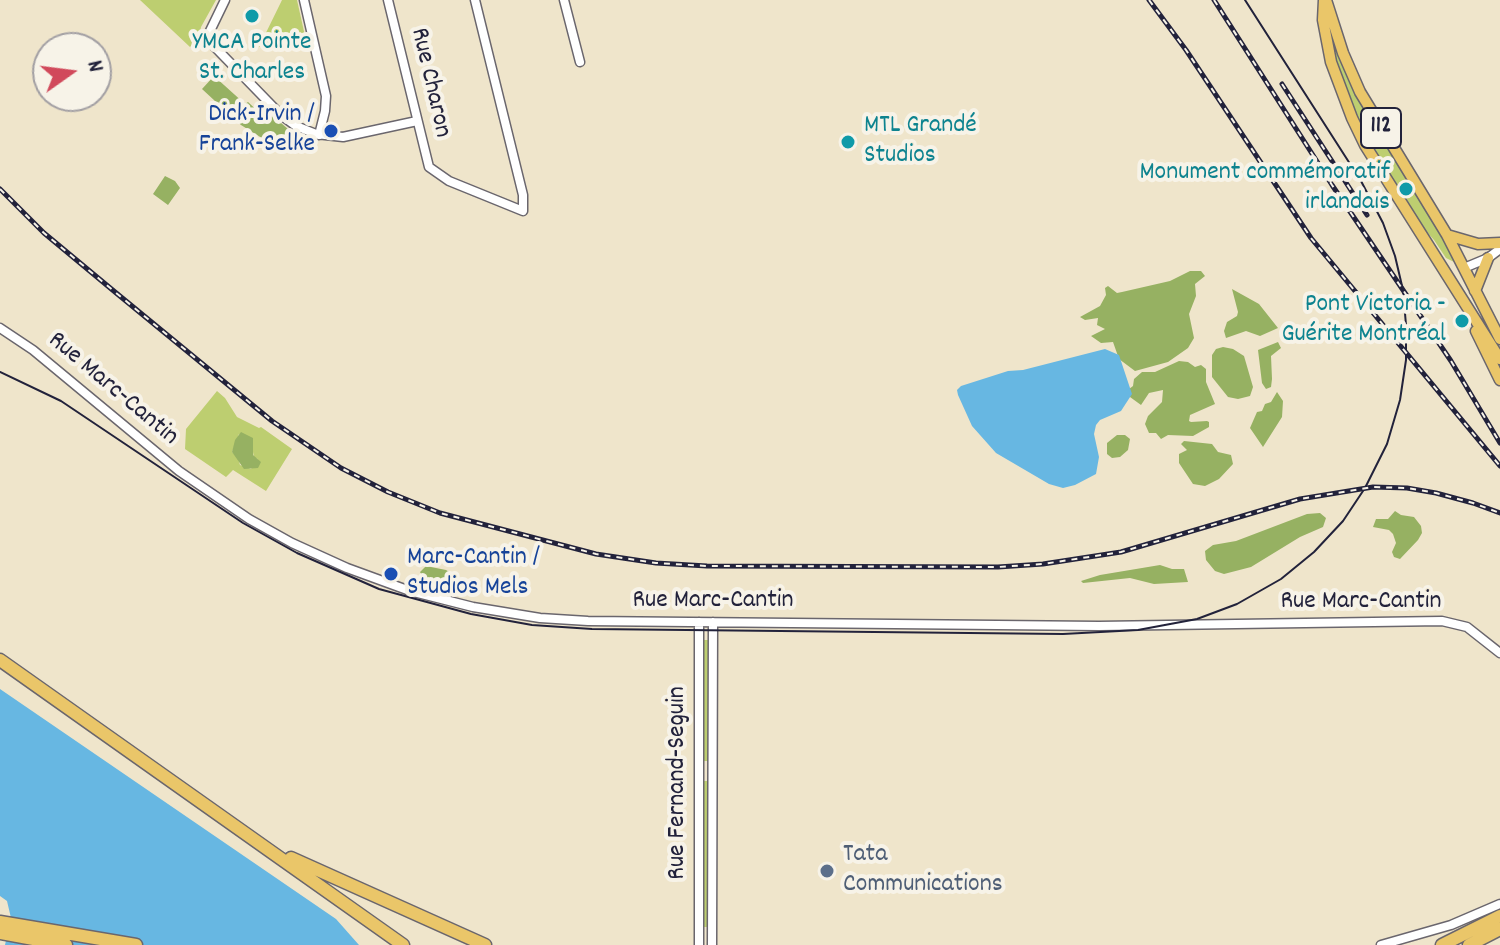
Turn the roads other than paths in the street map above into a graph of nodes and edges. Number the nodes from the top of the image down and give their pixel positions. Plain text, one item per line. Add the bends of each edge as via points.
1 (225, 0) edge
2 (304, 0) edge
3 (388, 0) edge
4 (475, 0) edge
5 (564, 0) edge
6 (1325, 0) edge
7 (580, 62) dead end
8 (417, 121) junction
9 (319, 135) junction
10 (1447, 235) junction
11 (1500, 243) edge
12 (1500, 249) edge
13 (1488, 258) junction
14 (1464, 268) junction
15 (1443, 270) junction
16 (1477, 296) junction
17 (0, 328) edge
18 (1500, 339) edge
19 (1497, 359) edge
20 (1500, 377) edge
21 (699, 622) junction
22 (713, 622) junction
23 (1500, 653) edge
24 (0, 660) edge
25 (265, 846) junction
26 (1500, 904) edge
27 (1500, 916) edge
28 (4, 929) edge
29 (1500, 929) edge
30 (66, 945) edge
31 (136, 945) edge
32 (403, 945) edge
33 (485, 945) edge
34 (699, 945) edge
35 (712, 945) edge
36 (1381, 945) edge
37 (1442, 945) edge
38 (1469, 945) edge

1 - 9 street via 208,40 281,115
2 - 9 street via 326,93
3 - 8 street, Rue Charon
4 - 8 street, Rue Charon via 523,211 433,171
5 - 7 street
6 - 10 main road, 112 via 1360,92
6 - 15 main road, 112 via 1329,53 1348,110
8 - 9 street via 349,137
10 - 11 main road via 1474,244
10 - 14 main road, 112
12 - 13 street
13 - 14 street
13 - 16 main road
14 - 15 main road
14 - 16 main road, 112
15 - 19 main road, 112
16 - 18 main road, 112
16 - 19 main road, 112
17 - 21 street, Rue Marc-Cantin via 208,493 336,564 424,595 513,614
19 - 20 main road, 112
21 - 22 street, Rue Marc-Cantin
21 - 34 street, Rue Fernand-Seguin
22 - 23 street, Rue Marc-Cantin via 1099,626 1442,621 1467,627
22 - 35 street, Rue Fernand-Seguin
24 - 25 highway
25 - 32 highway
25 - 33 highway
26 - 36 street
27 - 37 highway
28 - 30 highway
28 - 31 highway
29 - 38 highway

